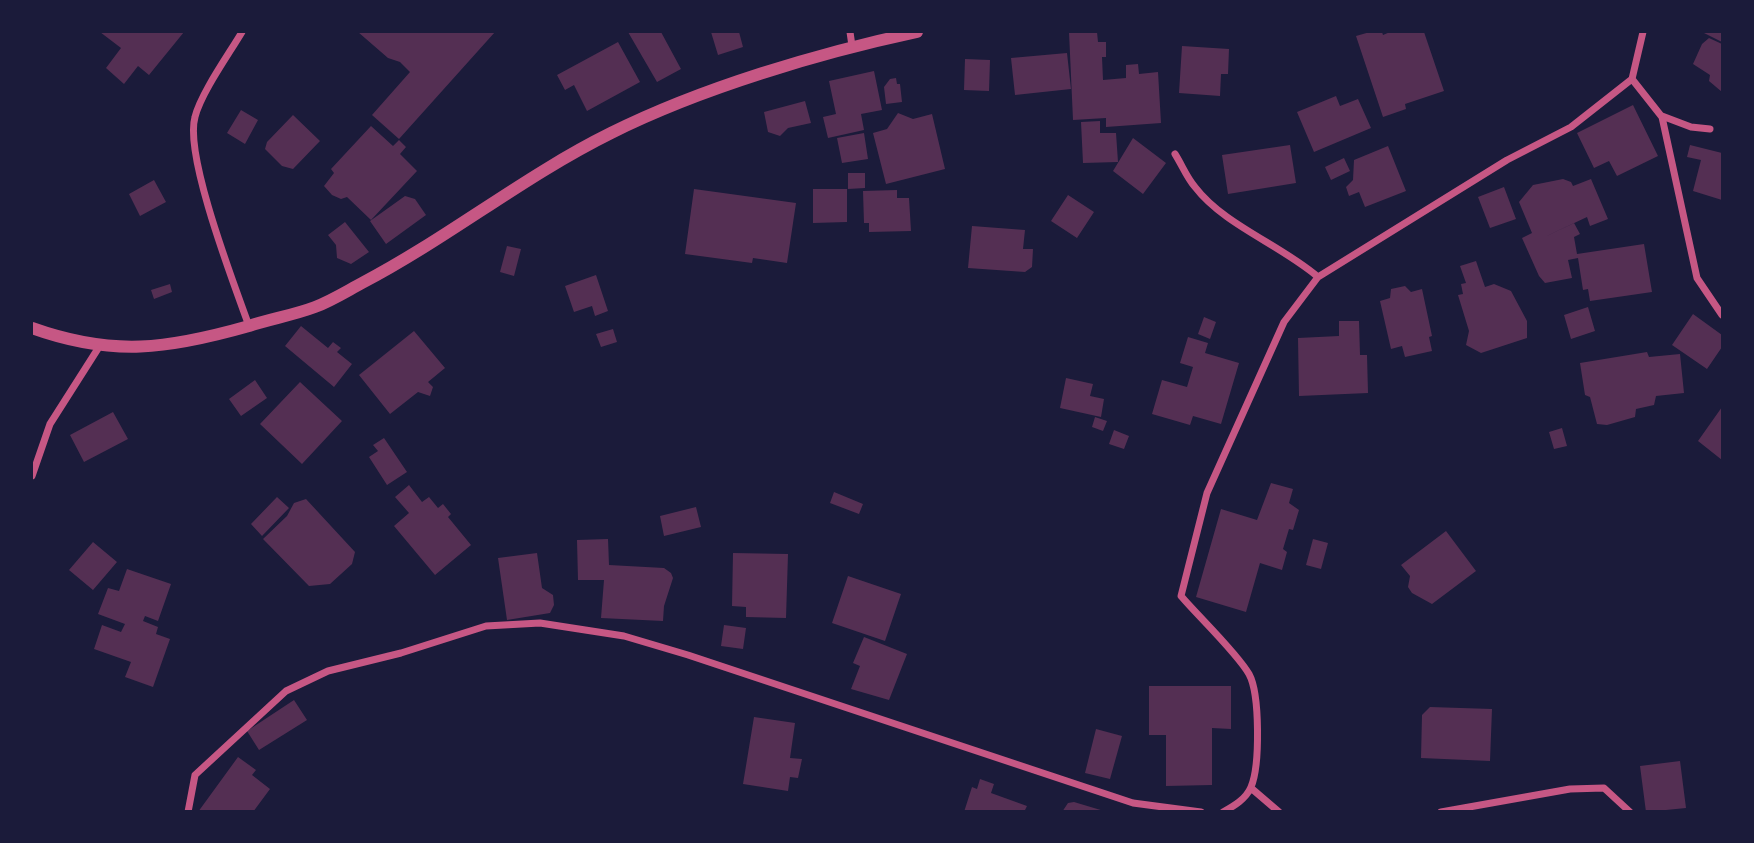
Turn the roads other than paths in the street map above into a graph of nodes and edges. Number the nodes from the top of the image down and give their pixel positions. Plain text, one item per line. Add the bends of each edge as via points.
1 (242, 32) edge
2 (850, 32) edge
3 (917, 32) edge
4 (1643, 32) edge
5 (852, 46) junction
6 (1632, 79) junction
7 (1662, 116) junction
8 (1710, 129) dead end
9 (1175, 154) dead end
10 (1318, 277) junction
11 (1711, 301) junction
12 (1723, 304) edge
13 (1723, 315) edge
14 (249, 326) junction
15 (32, 328) edge
16 (99, 347) junction
17 (32, 476) edge
18 (1251, 788) junction
19 (1239, 808) edge
20 (188, 811) edge
21 (1201, 811) edge
22 (1223, 811) edge
23 (1279, 811) edge
24 (1441, 811) edge
25 (1630, 811) edge

1 - 14 street via 195,117 193,136 214,225
2 - 5 street
3 - 5 street
4 - 6 street
5 - 14 street via 678,103 615,131 554,162 398,264 316,307
6 - 7 street
6 - 10 street via 1571,127 1507,160
7 - 8 street
7 - 11 street via 1697,278
9 - 10 street via 1195,188 1228,218 1294,256
10 - 18 street via 1284,322 1208,494 1181,596 1249,675 1256,713
11 - 12 street
11 - 13 street
14 - 16 street via 198,341
15 - 16 street
16 - 17 street via 50,424
18 - 19 street
18 - 23 street
19 - 22 street
20 - 21 street via 195,775 286,691 328,671 486,626 540,624 624,636 1133,803
24 - 25 street via 1570,789 1604,788

